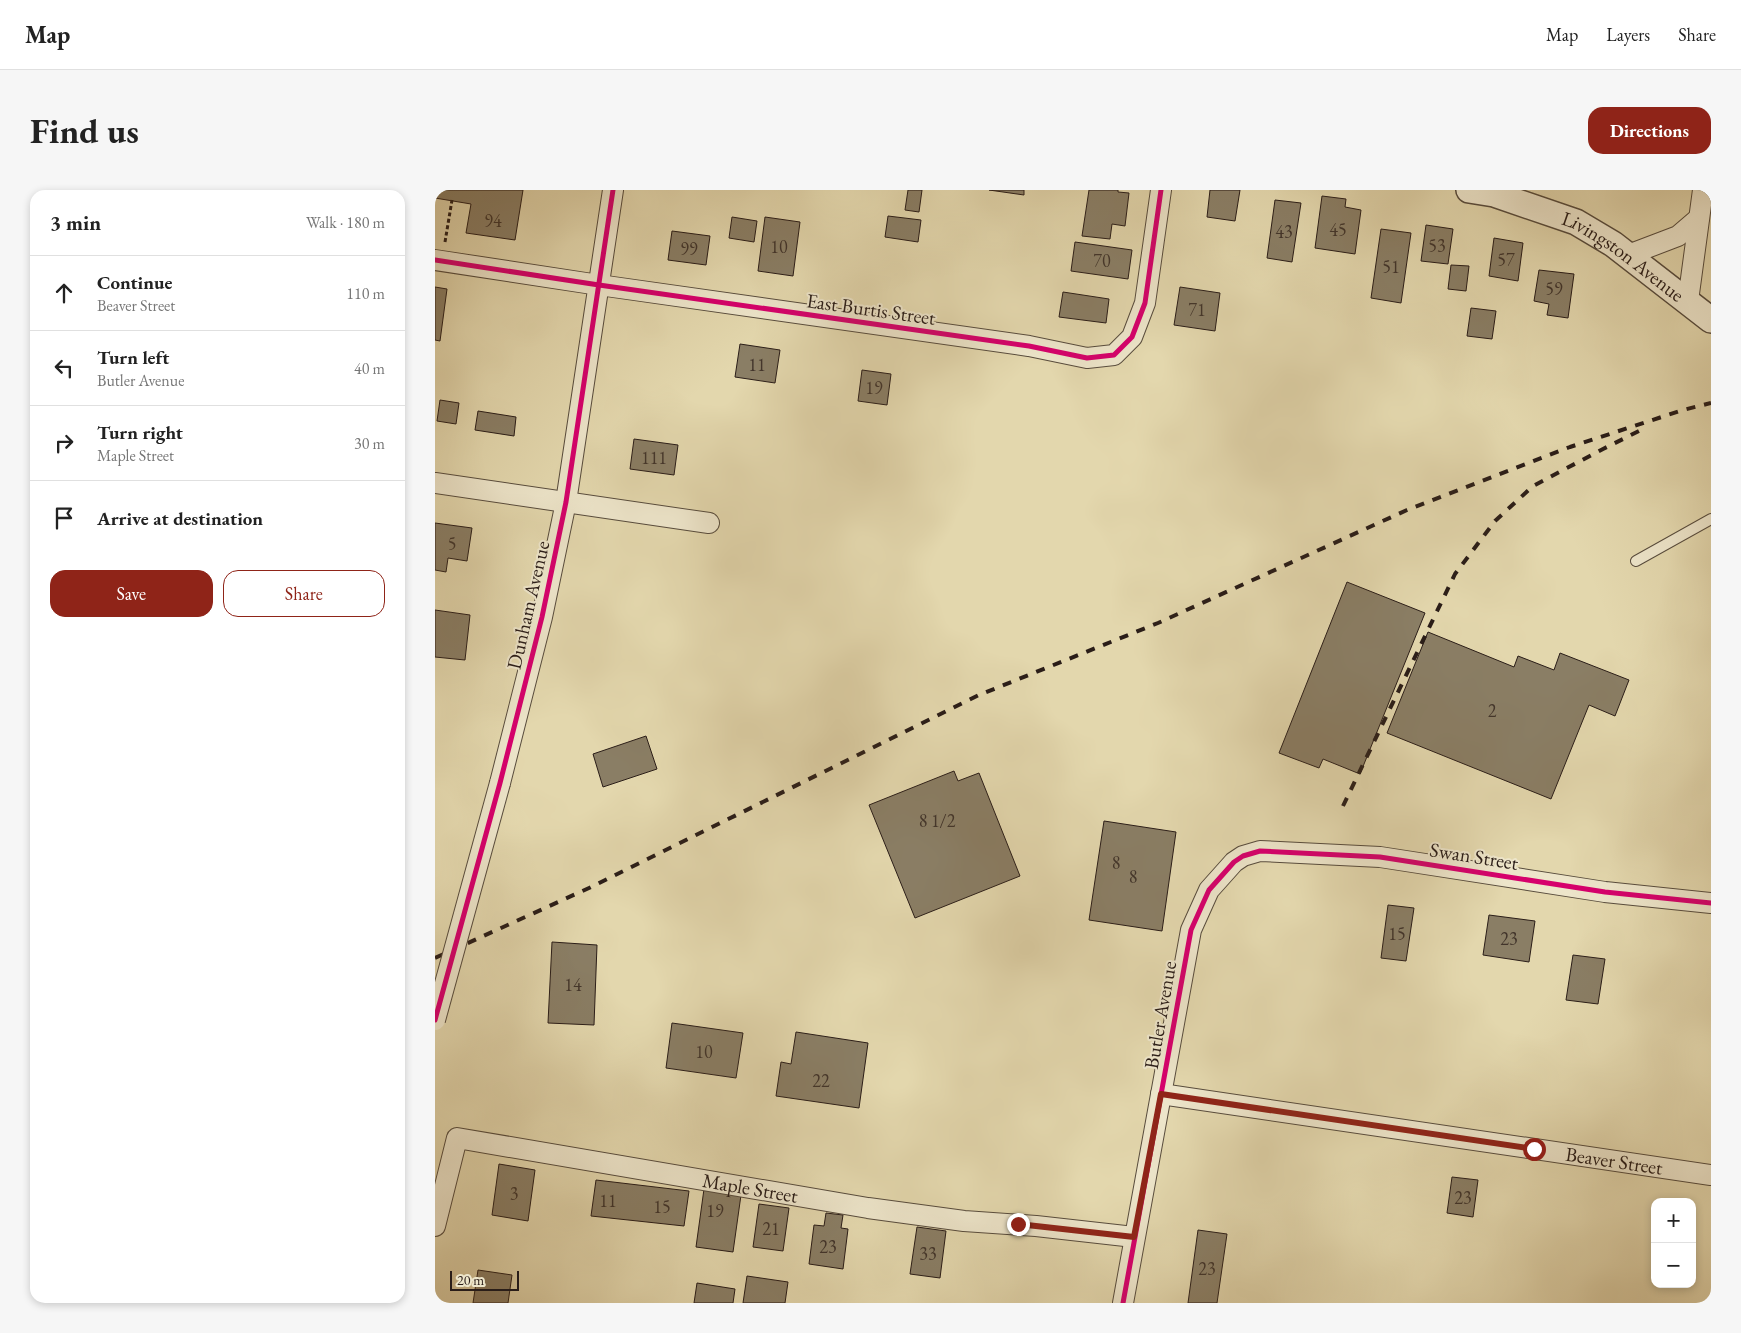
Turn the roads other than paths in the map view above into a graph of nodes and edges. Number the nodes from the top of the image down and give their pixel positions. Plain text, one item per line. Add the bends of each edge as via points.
1 (613, 190) edge
2 (1161, 190) edge
3 (1469, 190) edge
4 (1703, 190) edge
5 (1699, 218) junction
6 (1628, 255) junction
7 (439, 261) edge
8 (599, 286) junction
9 (1688, 301) junction
10 (1711, 320) edge
11 (435, 483) edge
12 (565, 502) junction
13 (1711, 519) edge
14 (709, 523) dead end
15 (1636, 561) dead end
16 (1234, 862) joint
17 (1711, 903) edge
18 (435, 1020) edge
19 (1161, 1094) junction
20 (1711, 1175) edge
21 (435, 1226) edge
22 (1134, 1237) junction
23 (1123, 1303) edge

1 - 8 street, Dunham Avenue
2 - 8 street, East Burtis Street via 1145,302 1132,337 1114,355 1087,358 1029,346
3 - 6 street, Livingston Avenue via 1493,194 1577,222
4 - 5 street
5 - 6 street via 1678,236
5 - 9 street
6 - 9 street, Livingston Avenue
7 - 8 street, East Burtis Street
8 - 12 street, Dunham Avenue
9 - 10 street, Livingston Avenue
11 - 12 street
12 - 14 street
12 - 18 street, Dunham Avenue, bridge via 542,617
13 - 15 lane
16 - 17 street, Swan Street via 1260,851 1379,857 1605,892
16 - 19 street, Butler Avenue via 1209,890 1191,930
19 - 20 street, Beaver Street
19 - 22 street, Butler Avenue
21 - 22 street, Maple Street via 457,1138 868,1208 963,1221
22 - 23 street, Butler Avenue

